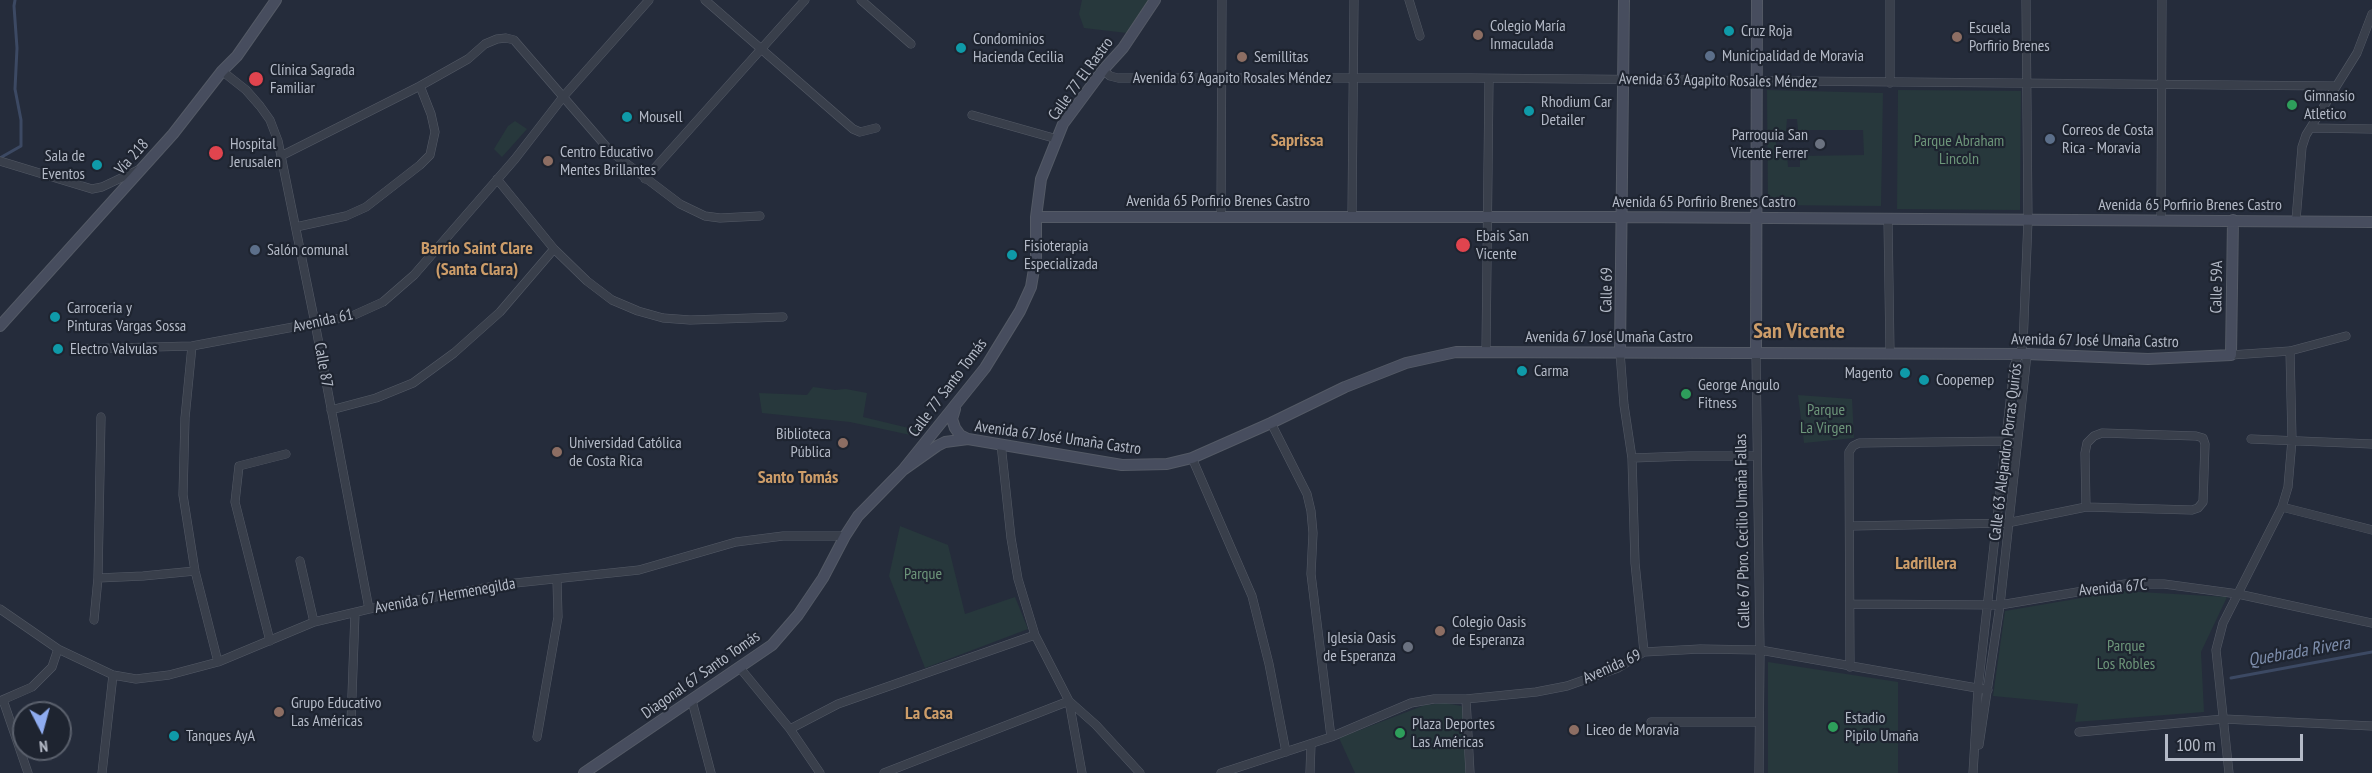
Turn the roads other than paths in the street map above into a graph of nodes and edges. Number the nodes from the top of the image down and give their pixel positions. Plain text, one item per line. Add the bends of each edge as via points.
1 (276, 0) edge
2 (649, 0) edge
3 (705, 0) edge
4 (805, 0) edge
5 (861, 0) edge
6 (1155, 0) edge
7 (1222, 0) edge
8 (1354, 0) edge
9 (1408, 0) edge
10 (1624, 0) edge
11 (1757, 0) edge
12 (1890, 0) edge
13 (2026, 0) edge
14 (2162, 0) edge
15 (2372, 14) edge
16 (1420, 36) dead end
17 (2368, 37) edge
18 (911, 44) dead end
19 (761, 49) junction
20 (1103, 70) junction
21 (222, 71) junction
22 (1222, 78) junction
23 (1354, 78) junction
24 (1489, 79) junction
25 (1624, 80) junction
26 (1757, 82) junction
27 (1890, 83) junction
28 (2028, 83) junction
29 (2161, 84) junction
30 (420, 86) junction
31 (2335, 86) junction
32 (563, 97) junction
33 (972, 115) dead end
34 (876, 128) dead end
35 (2311, 128) junction
36 (2372, 129) edge
37 (1057, 139) junction
38 (281, 156) junction
39 (3, 162) edge
40 (142, 168) junction
41 (497, 179) junction
42 (645, 179) junction
43 (760, 216) dead end
44 (1221, 216) junction
45 (1352, 216) junction
46 (1487, 216) junction
47 (1036, 217) junction
48 (1623, 217) junction
49 (1756, 218) junction
50 (1888, 219) junction
51 (2028, 220) junction
52 (2161, 220) junction
53 (2233, 220) junction
54 (2296, 220) junction
55 (2372, 222) edge
56 (296, 227) junction
57 (554, 249) junction
58 (783, 317) dead end
59 (315, 323) junction
60 (0, 326) edge
61 (2346, 336) dead end
62 (192, 346) junction
63 (75, 350) dead end
64 (1486, 351) junction
65 (2290, 351) junction
66 (1620, 352) junction
67 (1756, 353) junction
68 (1890, 353) junction
69 (2023, 354) junction
70 (2231, 355) junction
71 (958, 403) junction
72 (331, 410) junction
73 (101, 417) dead end
74 (1271, 423) junction
75 (968, 439) junction
76 (2251, 439) dead end
77 (2292, 440) junction
78 (2006, 441) junction
79 (2017, 441) junction
80 (1001, 444) junction
81 (2372, 444) edge
82 (286, 454) dead end
83 (1757, 456) junction
84 (1192, 458) junction
85 (1632, 458) junction
86 (903, 470) junction
87 (2086, 507) junction
88 (2282, 507) junction
89 (1997, 523) junction
90 (2007, 523) junction
91 (1851, 526) junction
92 (2372, 530) edge
93 (845, 536) junction
94 (300, 561) dead end
95 (195, 571) junction
96 (98, 578) junction
97 (557, 580) junction
98 (2238, 594) junction
99 (1851, 604) junction
100 (1989, 605) junction
101 (2000, 605) junction
102 (0, 609) edge
103 (369, 609) junction
104 (355, 613) junction
105 (94, 620) dead end
106 (314, 622) junction
107 (2372, 623) edge
108 (1035, 634) junction
109 (270, 641) junction
110 (58, 649) junction
111 (1760, 650) junction
112 (1644, 652) junction
113 (218, 662) junction
114 (1850, 667) junction
115 (740, 668) junction
116 (113, 675) junction
117 (1978, 689) junction
118 (1988, 690) junction
119 (1466, 699) junction
120 (2, 700) edge
121 (692, 701) junction
122 (1069, 701) junction
123 (2224, 718) junction
124 (1651, 722) dead end
125 (1758, 722) junction
126 (351, 723) dead end
127 (2372, 726) edge
128 (790, 729) junction
129 (2079, 732) dead end
130 (537, 737) dead end
131 (1331, 737) junction
132 (1311, 744) junction
133 (1286, 752) junction
134 (28, 773) edge
135 (102, 773) edge
136 (584, 773) edge
137 (711, 773) edge
138 (820, 773) edge
139 (884, 773) edge
140 (1082, 773) edge
141 (1140, 773) edge
142 (1221, 773) edge
143 (1310, 773) edge
144 (1470, 773) edge
145 (1759, 773) edge
146 (1974, 773) edge
147 (2229, 773) edge

1 - 21 main road, Vía 218
2 - 32 street, Avenida 61
3 - 19 street
4 - 19 street
5 - 18 street
6 - 20 main road, Calle 77 El Rastro
7 - 22 street
8 - 23 street
9 - 16 street
10 - 25 main road, Calle 69
11 - 26 main road, Calle 67 Pbro. Cecilio Umaña Fallas
12 - 27 street
13 - 28 street, Calle 63 Alejandro Porras Quirós
14 - 29 street
15 - 17 street
17 - 31 street
19 - 34 street via 853,129 860,132
19 - 42 street
20 - 22 street, Avenida 63 Agapito Rosales Méndez via 1118,78
20 - 37 main road, Calle 77 El Rastro
21 - 38 street, Calle 87 via 246,90 270,120
21 - 40 main road, Vía 218
22 - 23 street, Avenida 63 Agapito Rosales Méndez
22 - 44 street
23 - 24 street, Avenida 63 Agapito Rosales Méndez
23 - 45 street
24 - 25 street, Avenida 63 Agapito Rosales Méndez
24 - 46 street
25 - 26 street, Avenida 63 Agapito Rosales Méndez
25 - 48 main road, Calle 69
26 - 27 street, Avenida 63 Agapito Rosales Méndez
26 - 49 main road, Calle 67 Pbro. Cecilio Umaña Fallas
27 - 28 street, Avenida 63 Agapito Rosales Méndez
28 - 29 street, Avenida 63 Agapito Rosales Méndez
28 - 51 street, Calle 63 Alejandro Porras Quirós
29 - 31 street, Avenida 63 Agapito Rosales Méndez
29 - 52 street
30 - 32 street via 468,59 485,44 497,39 514,40
30 - 38 street
30 - 56 street via 435,132 430,155 366,207 346,216
31 - 35 street
32 - 41 street, Avenida 61
32 - 42 street via 610,151
33 - 37 street
35 - 36 street
35 - 54 street via 2302,147
37 - 47 main road, Calle 77 El Rastro via 1041,179
38 - 56 street, Calle 87
39 - 40 street via 92,189
40 - 60 main road, Vía 218
41 - 57 street
41 - 59 street, Avenida 61 via 414,275 383,302 352,316
42 - 43 street via 705,216
44 - 45 main road, Avenida 65 Porfirio Brenes Castro
44 - 47 main road, Avenida 65 Porfirio Brenes Castro
45 - 46 main road, Avenida 65 Porfirio Brenes Castro
46 - 48 main road, Avenida 65 Porfirio Brenes Castro
46 - 64 street
47 - 71 main road, Calle 77 Santo Tomás via 1031,287 998,348
48 - 49 main road, Avenida 65 Porfirio Brenes Castro
48 - 66 main road, Calle 69
49 - 50 main road, Avenida 65 Porfirio Brenes Castro
49 - 67 main road, Calle 67 Pbro. Cecilio Umaña Fallas
50 - 51 main road, Avenida 65 Porfirio Brenes Castro
50 - 68 street
51 - 52 main road, Avenida 65 Porfirio Brenes Castro
51 - 69 street, Calle 63 Alejandro Porras Quirós
52 - 53 main road, Avenida 65 Porfirio Brenes Castro
53 - 54 main road, Avenida 65 Porfirio Brenes Castro
53 - 70 main road, Calle 59A
54 - 55 main road, Avenida 65 Porfirio Brenes Castro
56 - 59 street, Calle 87
57 - 58 street via 612,300 638,311 690,320
57 - 72 street via 500,312 413,383
59 - 62 street, Avenida 61
59 - 72 street, Calle 87
61 - 65 street, Avenida 67 José Umaña Castro
62 - 63 street, Avenida 61
62 - 95 street via 183,495
64 - 66 main road, Avenida 67 José Umaña Castro
64 - 74 main road, Avenida 67 José Umaña Castro via 1456,352 1407,363 1345,387
65 - 70 street, Avenida 67 José Umaña Castro
65 - 77 street
66 - 67 main road, Avenida 67 José Umaña Castro
66 - 85 street, Calle 69
67 - 68 main road, Avenida 67 José Umaña Castro
67 - 83 street, Calle 67 Pbro. Cecilio Umaña Fallas
68 - 69 main road, Avenida 67 José Umaña Castro
69 - 70 main road, Avenida 67 José Umaña Castro via 2148,359
69 - 78 street, Calle 63 Alejandro Porras Quirós via 2014,366
69 - 79 street, Calle 63 Alejandro Porras Quirós
71 - 75 main road via 952,419 955,428
71 - 86 main road, Calle 77 Santo Tomás
72 - 103 street, Calle 87
73 - 96 street
74 - 84 main road, Avenida 67 José Umaña Castro
74 - 131 street via 1307,494 1311,511 1311,574
75 - 80 main road, Avenida 67 José Umaña Castro
75 - 86 main road, Avenida 67 José Umaña Castro via 945,442
76 - 77 street
77 - 81 street
77 - 88 street
78 - 79 street
78 - 89 street, Calle 63 Alejandro Porras Quirós
78 - 91 street via 1853,446 1849,452
79 - 90 street, Calle 63 Alejandro Porras Quirós
80 - 84 main road, Avenida 67 José Umaña Castro via 1140,466
80 - 108 street via 1016,569
82 - 109 street via 239,466 235,502
83 - 85 street
83 - 111 street, Calle 67 Pbro. Cecilio Umaña Fallas
84 - 133 street via 1252,596
85 - 112 street, Calle 69 via 1635,563
86 - 93 main road, Diagonal 67 Santo Tomás via 858,516
87 - 87 street via 2198,508 2203,502 2203,438 2102,433 2094,436 2085,453
87 - 90 street
88 - 92 street
88 - 98 street
89 - 90 street
89 - 91 street
89 - 100 street, Calle 63 Alejandro Porras Quirós
90 - 101 street, Calle 63 Alejandro Porras Quirós
91 - 99 street
93 - 97 street, Avenida 67 Hermenegilda via 783,536 736,542 639,570
93 - 115 main road, Diagonal 67 Santo Tomás via 798,615 772,645
94 - 106 street
95 - 96 street
95 - 113 street
96 - 105 street
97 - 103 street, Avenida 67 Hermenegilda via 506,584
97 - 130 street via 558,617
98 - 101 street, Avenida 67C via 2164,584 2125,584
98 - 107 street, Avenida 67C
98 - 123 street via 2223,623 2216,650
99 - 100 street, Avenida 67C
99 - 114 street
100 - 101 street, Avenida 67C
100 - 117 street, Calle 63 Alejandro Porras Quirós
101 - 118 street, Calle 63 Alejandro Porras Quirós
102 - 110 street, Avenida 67 Hermenegilda
103 - 104 street, Avenida 67 Hermenegilda
104 - 106 street, Avenida 67 Hermenegilda
104 - 126 street
106 - 109 street, Avenida 67 Hermenegilda
108 - 122 street
108 - 128 street via 838,704
109 - 113 street, Avenida 67 Hermenegilda
110 - 116 street, Avenida 67 Hermenegilda
110 - 120 street via 52,667 32,687
111 - 112 street, Avenida 69
111 - 114 street, Avenida 69
111 - 125 street, Calle 67 Pbro. Cecilio Umaña Fallas
112 - 119 street, Avenida 69 via 1618,668 1567,686
113 - 116 street, Avenida 67 Hermenegilda via 169,675 136,679
114 - 117 street, Avenida 69
115 - 121 main road, Diagonal 67 Santo Tomás
115 - 128 street
116 - 135 street
117 - 118 street, Avenida 69
117 - 146 street, Calle 63 Alejandro Porras Quirós
118 - 146 street, Calle 63 Alejandro Porras Quirós
119 - 131 street, Avenida 69 via 1411,702
119 - 144 street
120 - 134 street
121 - 136 main road, Diagonal 67 Santo Tomás
121 - 137 street
122 - 139 street
122 - 140 street
122 - 141 street
123 - 127 street
123 - 129 street
123 - 147 street
124 - 125 street
125 - 145 street, Calle 67 Pbro. Cecilio Umaña Fallas
128 - 138 street
131 - 132 street, Avenida 69
132 - 133 street, Avenida 69
132 - 143 street
133 - 142 street, Avenida 69

